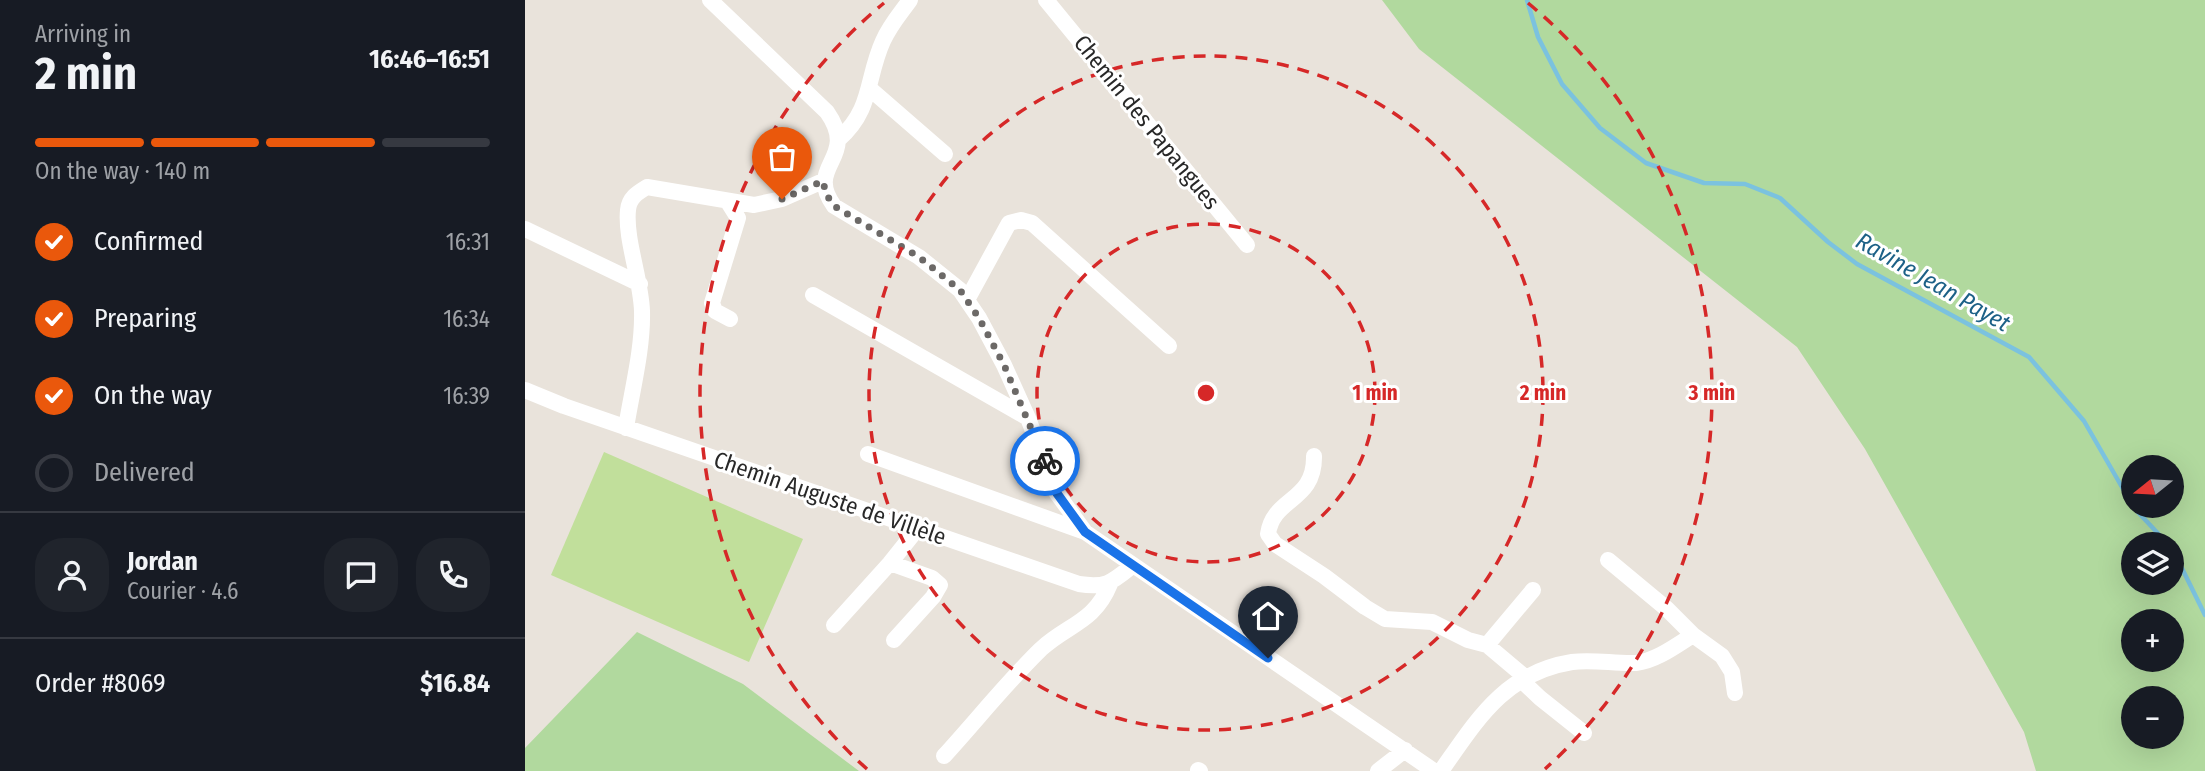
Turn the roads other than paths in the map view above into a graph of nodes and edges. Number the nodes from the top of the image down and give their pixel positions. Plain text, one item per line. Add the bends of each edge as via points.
1 (710, 0) edge
2 (910, 0) edge
3 (1046, 0) edge
4 (869, 88) junction
5 (839, 139) junction
6 (945, 154) dead end
7 (823, 181) junction
8 (728, 202) junction
9 (525, 229) edge
10 (1247, 244) dead end
11 (640, 284) junction
12 (813, 295) dead end
13 (967, 300) junction
14 (730, 319) dead end
15 (1168, 346) dead end
16 (525, 390) edge
17 (1028, 418) junction
18 (626, 428) junction
19 (868, 454) dead end
20 (1314, 456) dead end
21 (918, 528) junction
22 (1085, 532) junction
23 (1608, 561) dead end
24 (890, 563) junction
25 (1132, 566) junction
26 (1110, 584) junction
27 (1533, 590) dead end
28 (834, 625) dead end
29 (1693, 635) junction
30 (894, 640) dead end
31 (1487, 645) junction
32 (1523, 678) junction
33 (1735, 693) dead end
34 (1584, 733) dead end
35 (1405, 750) junction
36 (944, 756) dead end
37 (1378, 771) edge
38 (1434, 771) edge
39 (1441, 771) edge

1 - 5 street via 827,111
2 - 4 street via 882,44
3 - 10 street, Chemin des Papangues
4 - 5 street via 860,116
4 - 6 street
5 - 7 street
7 - 8 street via 782,199 754,205
7 - 13 street via 834,206 919,257
8 - 11 street via 647,187 634,195 627,221
8 - 14 street via 738,218 712,303 715,311
9 - 11 street
11 - 18 street via 640,345
12 - 17 street
13 - 15 street via 1009,223 1021,220 1032,223
13 - 17 street
16 - 18 street, Chemin Auguste de Villèle
17 - 22 street via 1056,492
18 - 21 street, Chemin Auguste de Villèle
19 - 22 street
20 - 31 street via 1309,483 1269,522 1268,534 1275,544 1385,620 1431,622
21 - 24 street
21 - 26 street, Chemin Auguste de Villèle via 1079,584
22 - 25 street
23 - 29 street
24 - 28 street
24 - 30 street via 940,585
25 - 26 street
25 - 35 street
26 - 36 street via 1094,612 1043,647
27 - 31 street
29 - 32 street via 1638,663 1574,662
29 - 33 street via 1722,656
31 - 32 street
32 - 34 street
32 - 39 street via 1487,707
35 - 37 street
35 - 38 street

